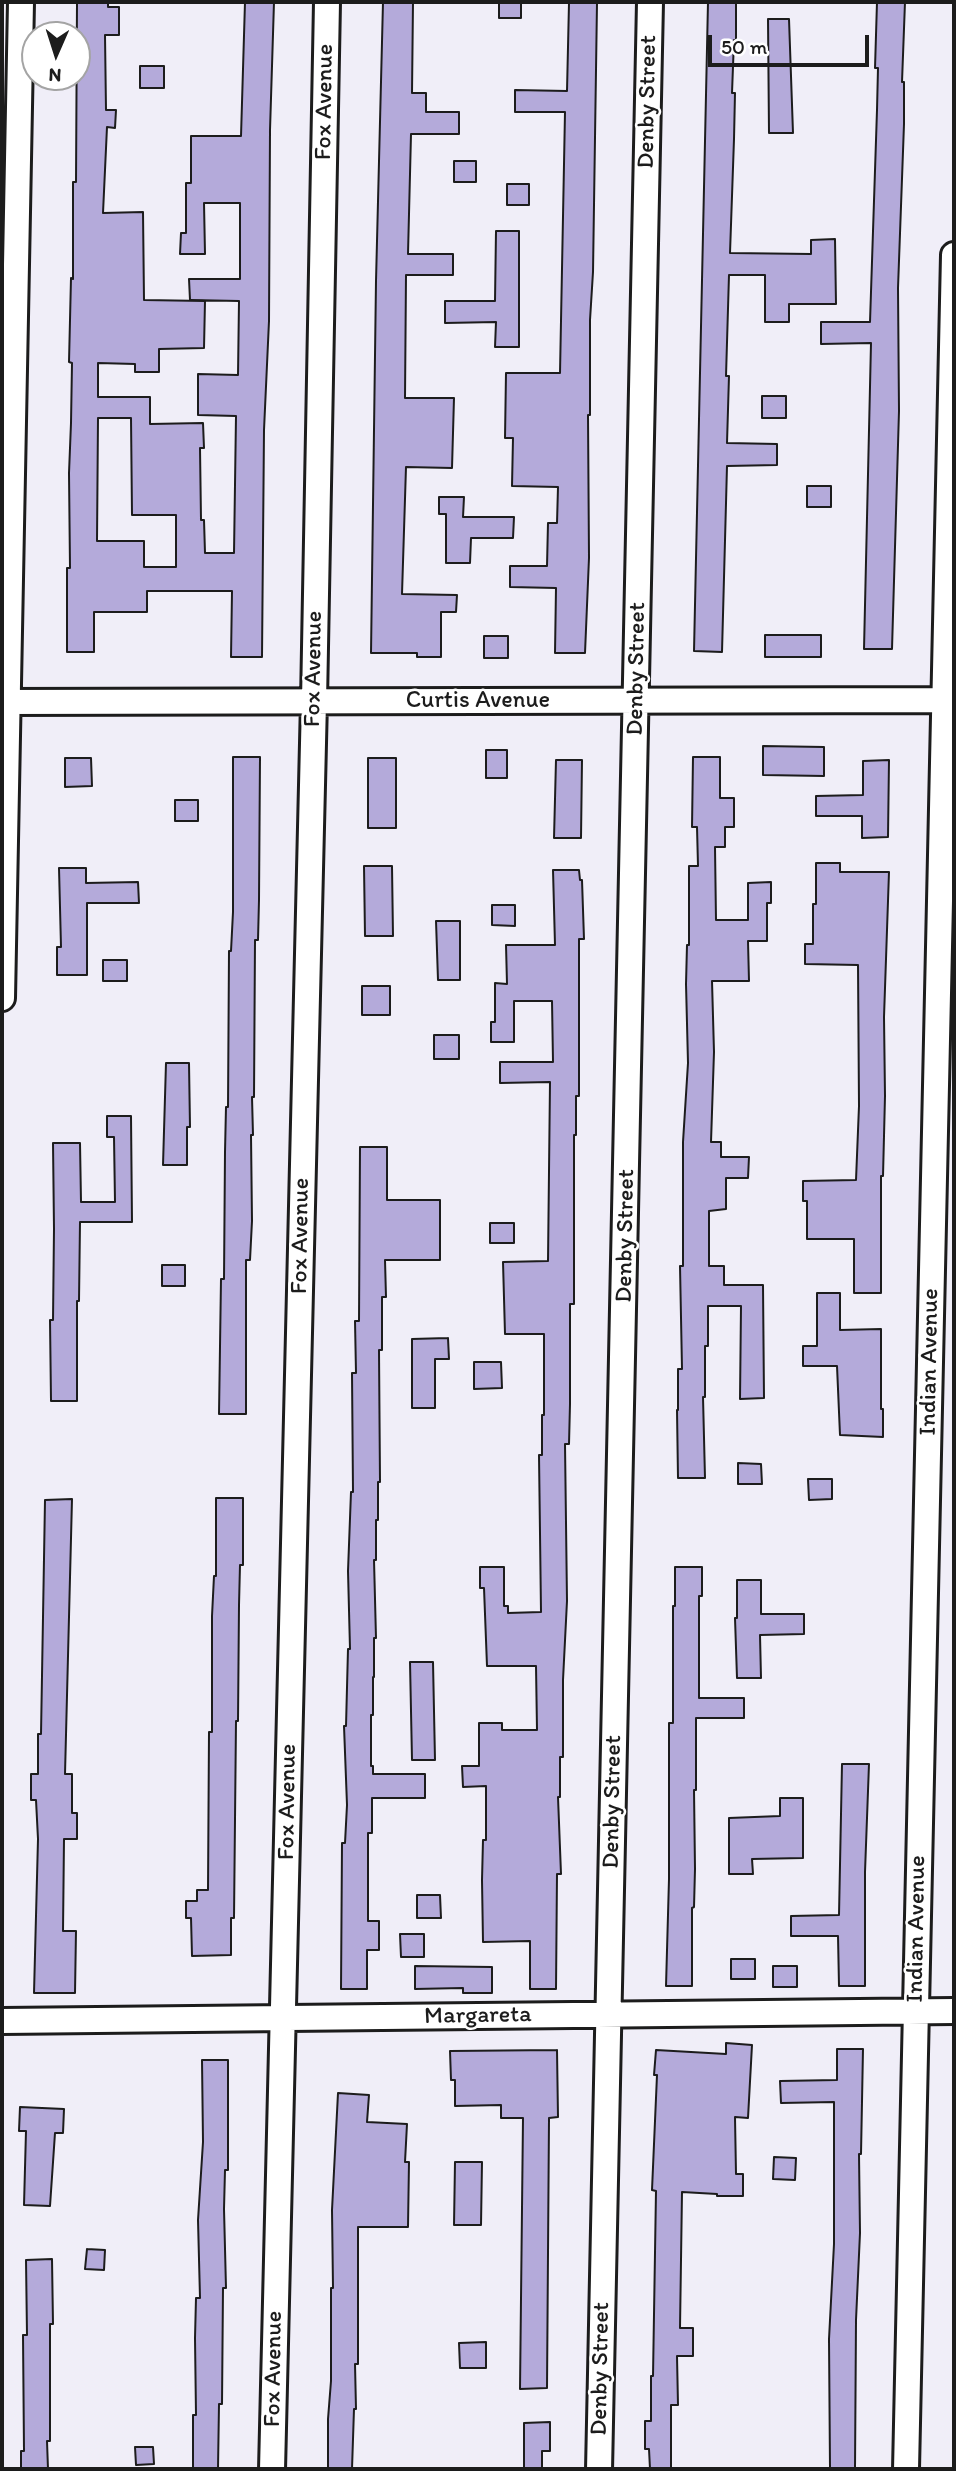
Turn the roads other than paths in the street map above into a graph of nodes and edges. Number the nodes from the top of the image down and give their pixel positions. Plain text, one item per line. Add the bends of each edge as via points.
1 (21, 2) edge
2 (327, 2) edge
3 (650, 2) edge
4 (954, 256) edge
5 (950, 700) edge
6 (314, 701) junction
7 (636, 701) junction
8 (4, 702) edge
9 (2, 998) edge
10 (954, 2011) edge
11 (915, 2012) junction
12 (608, 2015) junction
13 (282, 2018) junction
14 (2, 2021) edge
15 (272, 2469) edge
16 (599, 2469) edge
17 (906, 2469) edge

1 - 8 street
2 - 6 street, Fox Avenue
3 - 7 street, Denby Street
4 - 5 street, Indian Avenue
5 - 7 street, Curtis Avenue
5 - 11 street, Indian Avenue
6 - 7 street, Curtis Avenue
6 - 8 street, Curtis Avenue
6 - 13 street, Fox Avenue
7 - 12 street, Denby Street
8 - 9 street
10 - 11 street, Margareta
11 - 12 street, Margareta
11 - 17 street, Indian Avenue
12 - 13 street, Margareta
12 - 16 street, Denby Street
13 - 14 street, Margareta
13 - 15 street, Fox Avenue

